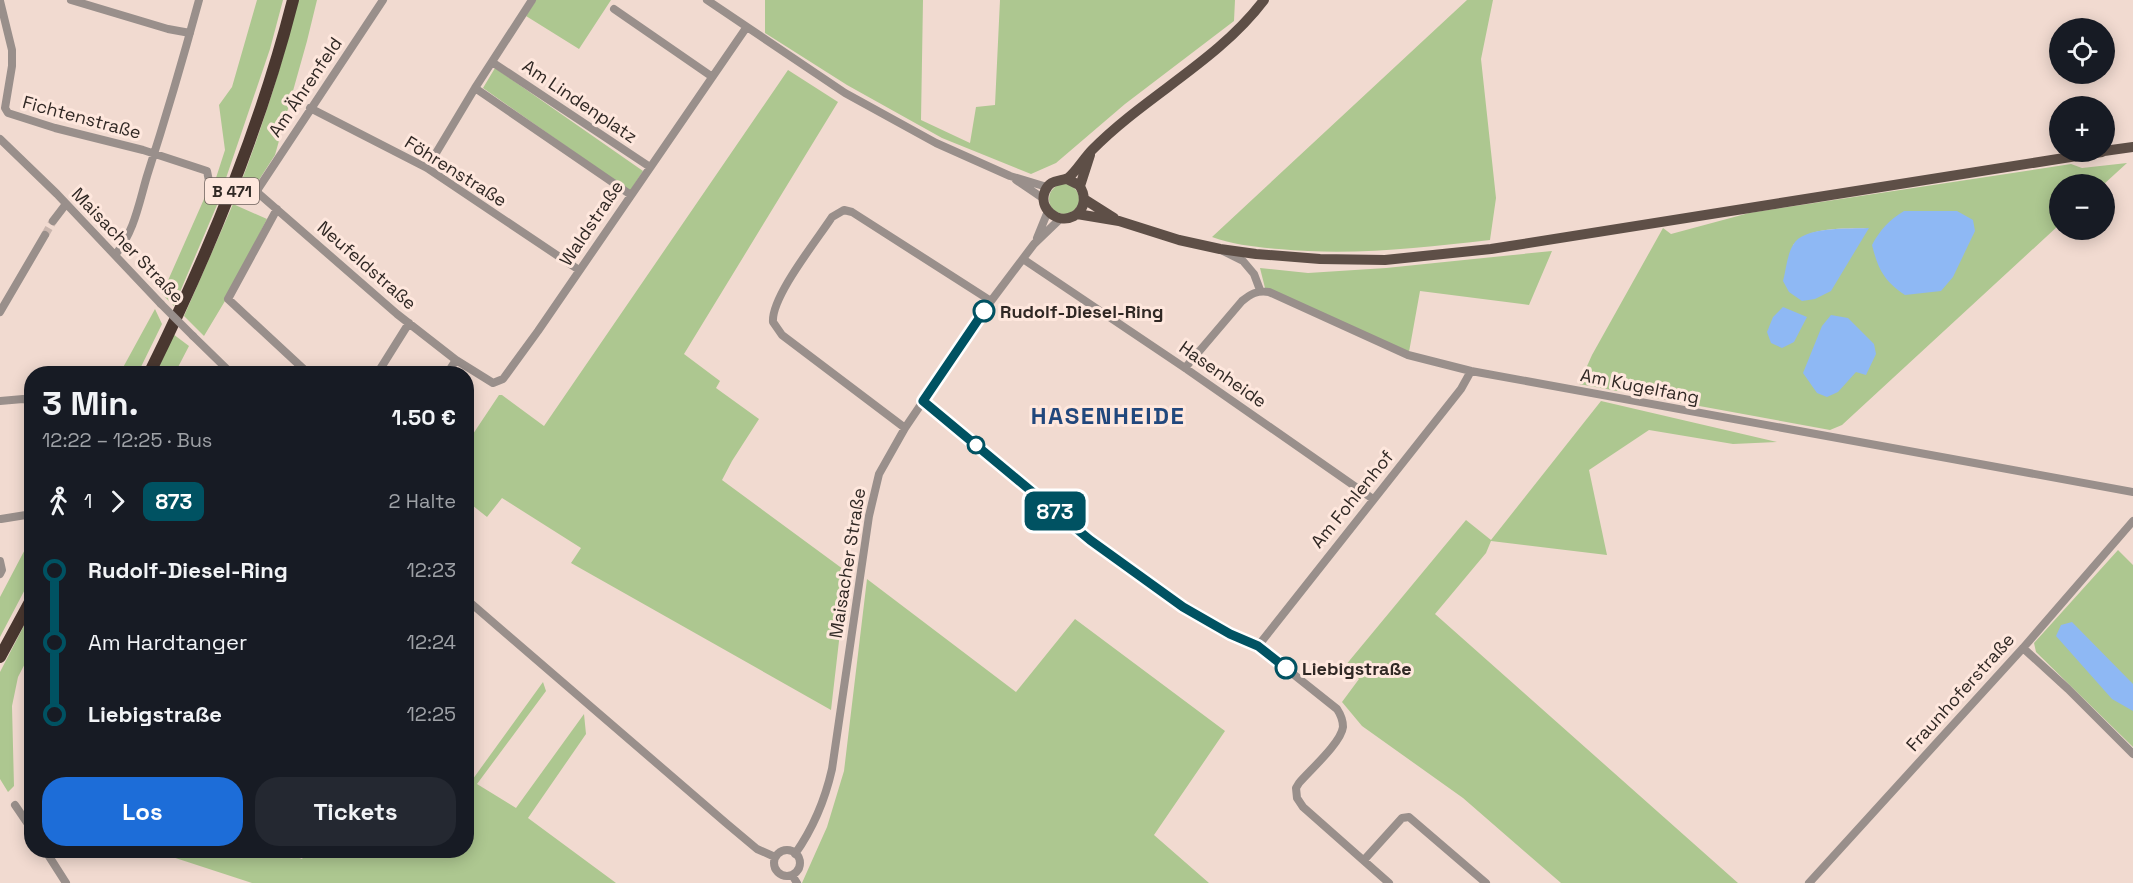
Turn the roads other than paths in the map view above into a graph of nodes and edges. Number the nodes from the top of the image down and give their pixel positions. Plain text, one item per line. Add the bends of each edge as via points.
1 (71, 0) edge
2 (199, 0) edge
3 (293, 0) edge
4 (383, 0) edge
5 (532, 0) edge
6 (1264, 0) edge
7 (0, 2) edge
8 (712, 2) edge
9 (614, 9) dead end
10 (746, 28) junction
11 (190, 33) junction
12 (492, 62) junction
13 (711, 76) junction
14 (475, 88) junction
15 (310, 108) junction
16 (0, 139) edge
17 (2133, 147) edge
18 (2115, 149) edge
19 (1091, 151) junction
20 (154, 154) junction
21 (2049, 160) edge
22 (650, 167) junction
23 (427, 168) junction
24 (1010, 176) junction
25 (1067, 178) junction
26 (212, 184) dead end
27 (1080, 186) junction
28 (1047, 187) junction
29 (258, 193) joint
30 (631, 195) junction
31 (1044, 199) junction
32 (1084, 199) junction
33 (66, 204) junction
34 (277, 209) junction
35 (1048, 211) junction
36 (1077, 214) junction
37 (1060, 219) junction
38 (53, 221) tunnel mouth
39 (1119, 221) junction
40 (45, 235) tunnel mouth
41 (1034, 244) junction
42 (1220, 249) junction
43 (115, 255) junction
44 (1023, 259) junction
45 (579, 270) junction
46 (1260, 290) junction
47 (991, 301) junction
48 (0, 312) edge
49 (409, 323) junction
50 (456, 360) junction
51 (153, 366) edge
52 (224, 366) edge
53 (300, 366) edge
54 (382, 366) edge
55 (452, 366) edge
56 (466, 366) edge
57 (1185, 368) junction
58 (474, 371) edge
59 (1471, 371) junction
60 (24, 399) edge
61 (0, 401) edge
62 (923, 401) junction
63 (905, 428) junction
64 (2133, 492) edge
65 (1373, 499) junction
66 (24, 515) edge
67 (0, 517) edge
68 (2133, 521) edge
69 (0, 561) edge
70 (0, 574) edge
71 (474, 606) edge
72 (24, 613) edge
73 (1258, 646) junction
74 (2023, 648) junction
75 (0, 657) edge
76 (2133, 754) edge
77 (15, 805) dead end
78 (24, 818) edge
79 (795, 854) junction
80 (775, 857) junction
81 (50, 858) edge
82 (1364, 860) junction
83 (781, 875) junction
84 (794, 879) edge
85 (66, 883) edge
86 (774, 883) edge
87 (1389, 883) edge
88 (1486, 883) edge
89 (1809, 883) edge

1 - 11 street
2 - 11 street
3 - 51 highway, B 471 via 243,163 206,255
4 - 15 street, Am Ährenfeld
5 - 12 street
6 - 19 main road via 1211,52
7 - 20 street, Fichtenstraße via 12,50 5,108 8,113
8 - 10 street
9 - 13 street
10 - 13 street, Waldstraße
10 - 24 street via 845,93 936,143
11 - 20 street
12 - 14 street
12 - 22 street, Am Lindenplatz
13 - 22 street, Waldstraße
14 - 23 street
14 - 30 street
15 - 23 street, Föhrenstraße
15 - 29 street, Am Ährenfeld
16 - 33 street, Maisacher Straße
17 - 18 main road
19 - 25 main road
19 - 27 main road
20 - 26 street via 207,171
20 - 43 street via 126,243
21 - 42 main road via 1491,249 1374,260
22 - 30 street, Waldstraße
23 - 45 street, Föhrenstraße
24 - 28 street
24 - 31 street
25 - 27 main road
25 - 28 main road
27 - 32 main road
28 - 31 main road
29 - 34 street, Neufeldstraße
30 - 45 street, Waldstraße
31 - 35 main road
32 - 36 main road
32 - 39 main road
33 - 38 street
33 - 43 street, Maisacher Straße
34 - 49 street, Neufeldstraße
34 - 53 street via 228,299
35 - 37 main road
35 - 41 street, Maisacher Straße
36 - 37 main road
36 - 39 main road
37 - 41 street, Maisacher Straße
39 - 42 main road
40 - 48 street
41 - 44 street, Maisacher Straße
42 - 46 street via 1243,261
43 - 52 street, Maisacher Straße, bridge
44 - 47 street, Maisacher Straße
44 - 57 street, Hasenheide
45 - 58 street, Waldstraße via 503,379 493,383
46 - 57 street via 1242,301
46 - 59 street, Am Kugelfang via 1408,355
47 - 62 street, Maisacher Straße
47 - 63 street via 852,212 844,210 832,217 774,306 773,322 782,335
49 - 50 street, Neufeldstraße
49 - 54 street
50 - 55 street
50 - 56 street, Waldstraße
57 - 65 street, Hasenheide
59 - 64 street, Am Kugelfang
59 - 65 street, Am Fohlenhof via 1461,389
60 - 61 street
62 - 63 street, Maisacher Straße
62 - 73 street via 1054,511 1142,578 1202,618
63 - 79 street, Maisacher Straße via 879,474 871,502 828,789 815,823
65 - 73 street, Am Fohlenhof
66 - 67 street
68 - 74 street, Fraunhoferstraße
69 - 70 street
71 - 80 street via 757,849
72 - 75 highway
73 - 82 street via 1342,717 1343,729 1338,739 1299,783 1297,798 1313,818
74 - 76 street
74 - 89 street, Fraunhoferstraße
77 - 78 street
79 - 80 street via 786,850
79 - 84 street via 799,866
80 - 83 street via 774,868
81 - 85 street
82 - 87 street
82 - 88 street via 1402,818 1409,817
83 - 84 street
83 - 86 street

